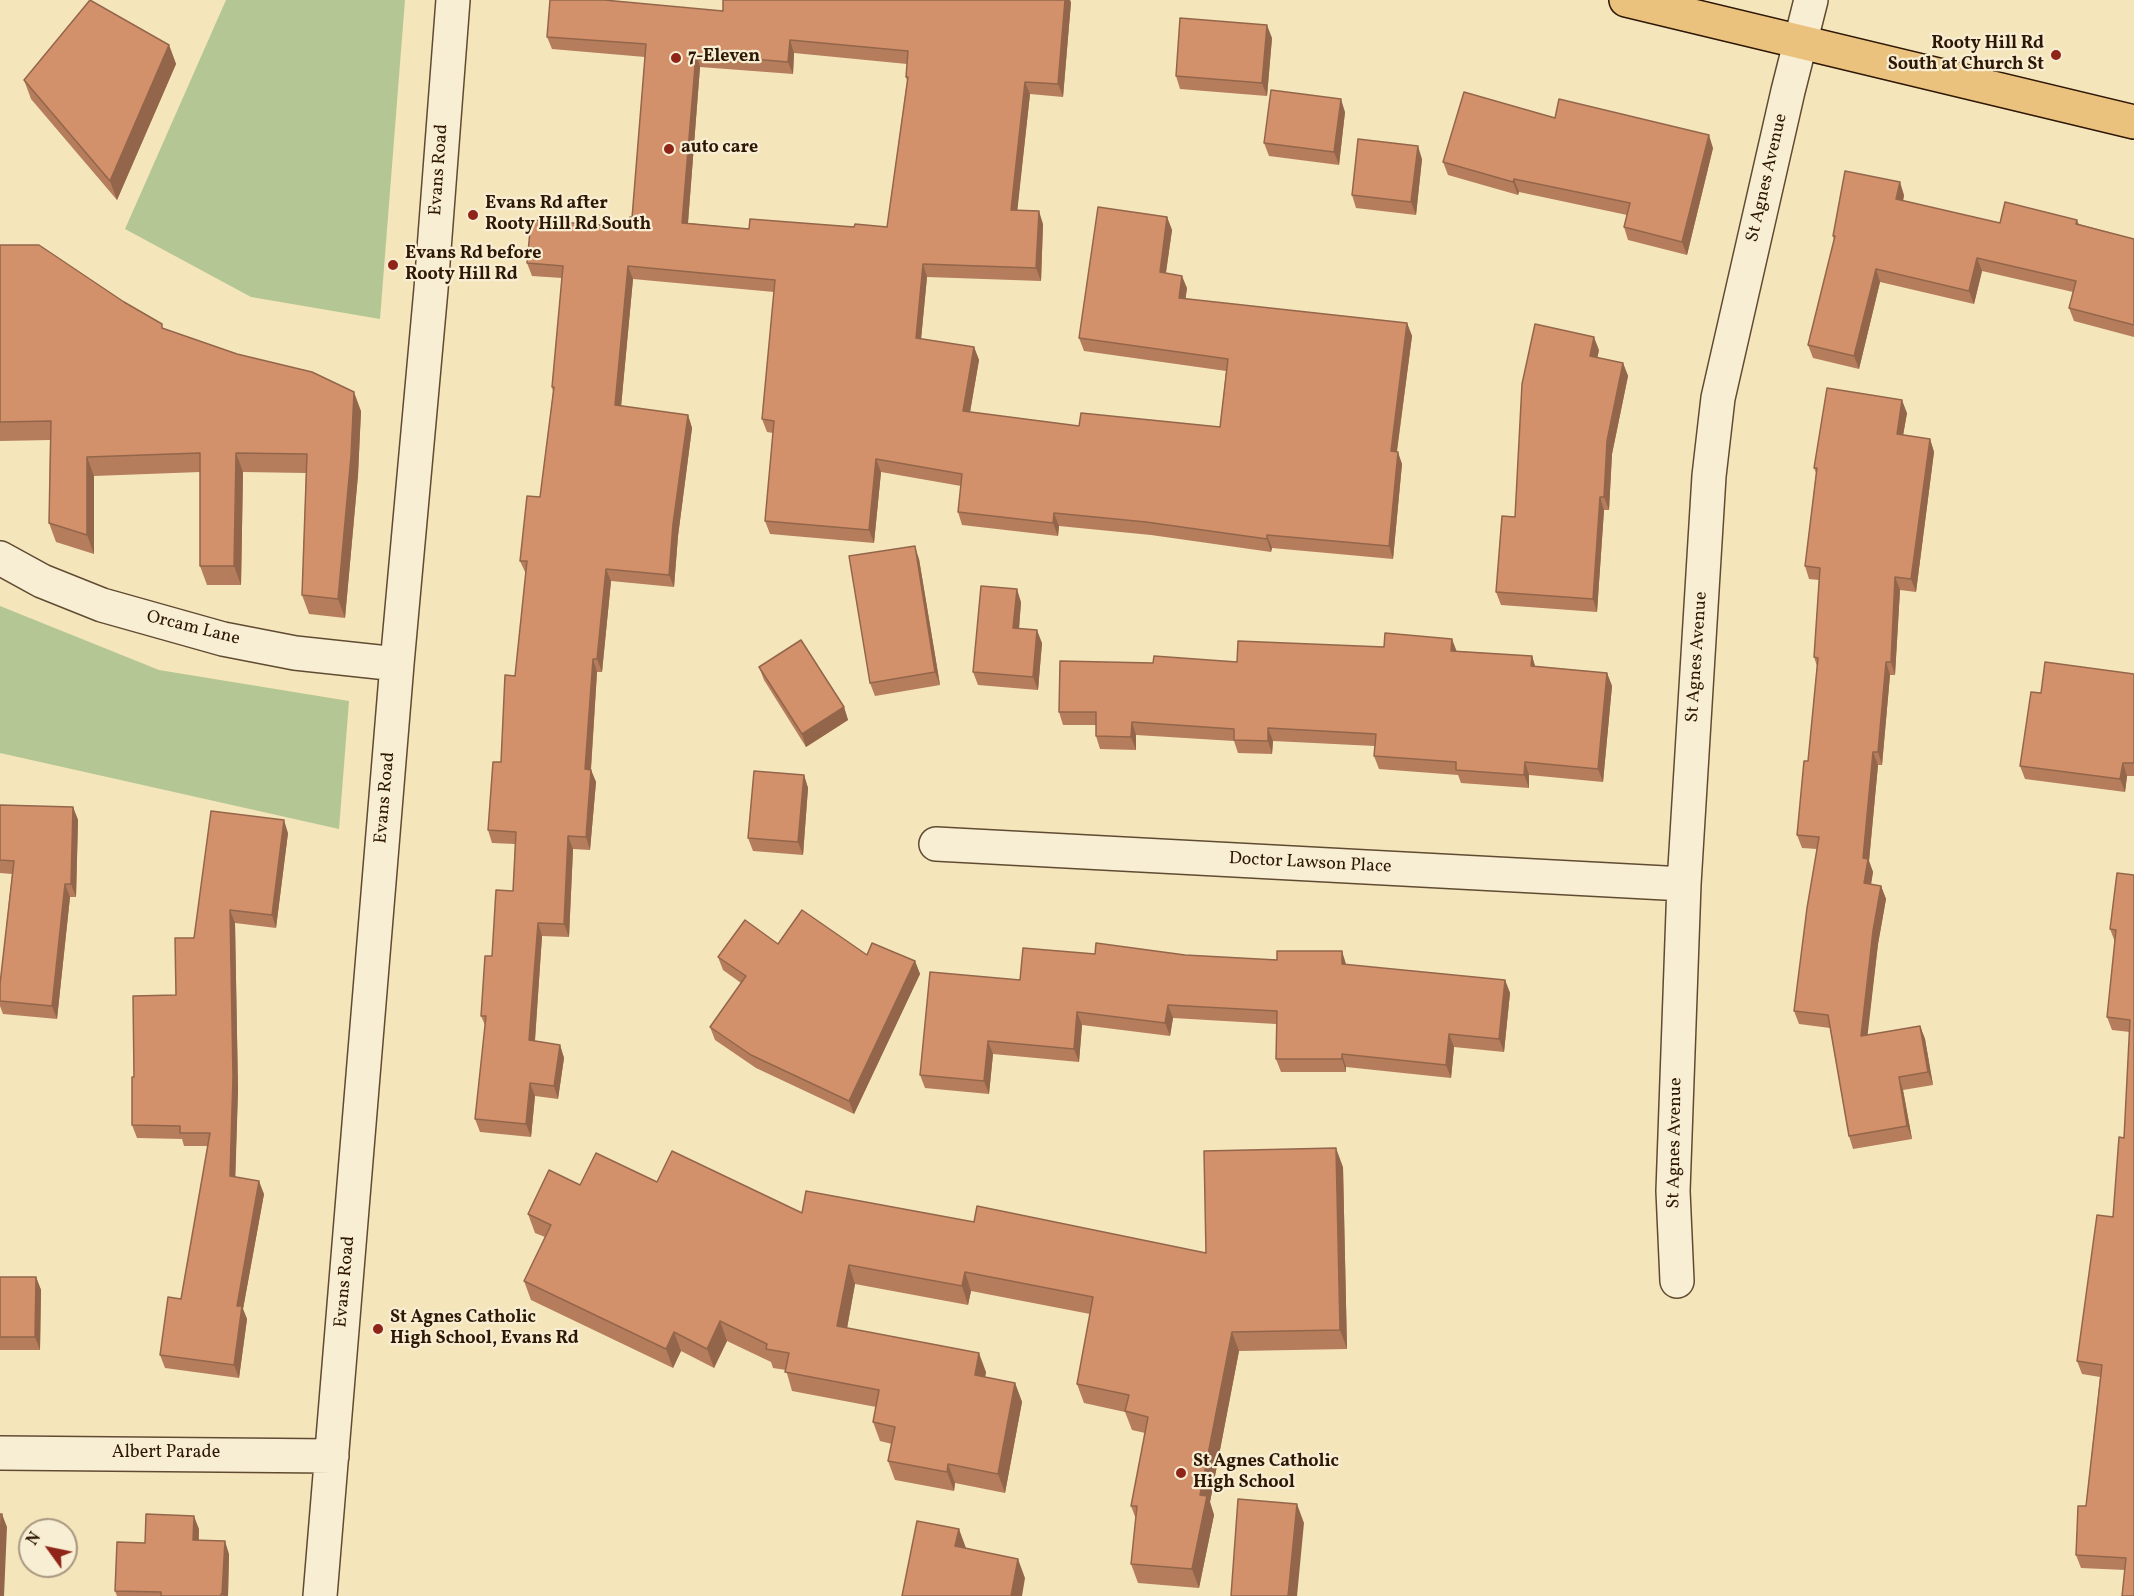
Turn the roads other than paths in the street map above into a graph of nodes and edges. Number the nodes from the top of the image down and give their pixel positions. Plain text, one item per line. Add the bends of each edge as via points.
1 (453, 0) edge
2 (1626, 0) edge
3 (1811, 0) edge
4 (1801, 43) junction
5 (2134, 122) edge
6 (0, 558) edge
7 (397, 664) junction
8 (936, 844) dead end
9 (1684, 885) junction
10 (1677, 1281) dead end
11 (0, 1453) edge
12 (332, 1456) junction
13 (320, 1596) edge

1 - 7 street, Evans Road
2 - 4 main road
3 - 4 street, St Agnes Avenue
4 - 5 main road
4 - 9 street, St Agnes Avenue via 1718,398 1709,476
6 - 7 street, Orcam Lane via 102,605 223,639
7 - 12 street, Evans Road
8 - 9 street, Doctor Lawson Place
9 - 10 street, St Agnes Avenue via 1674,1191
11 - 12 street, Albert Parade
12 - 13 street, Evans Road

